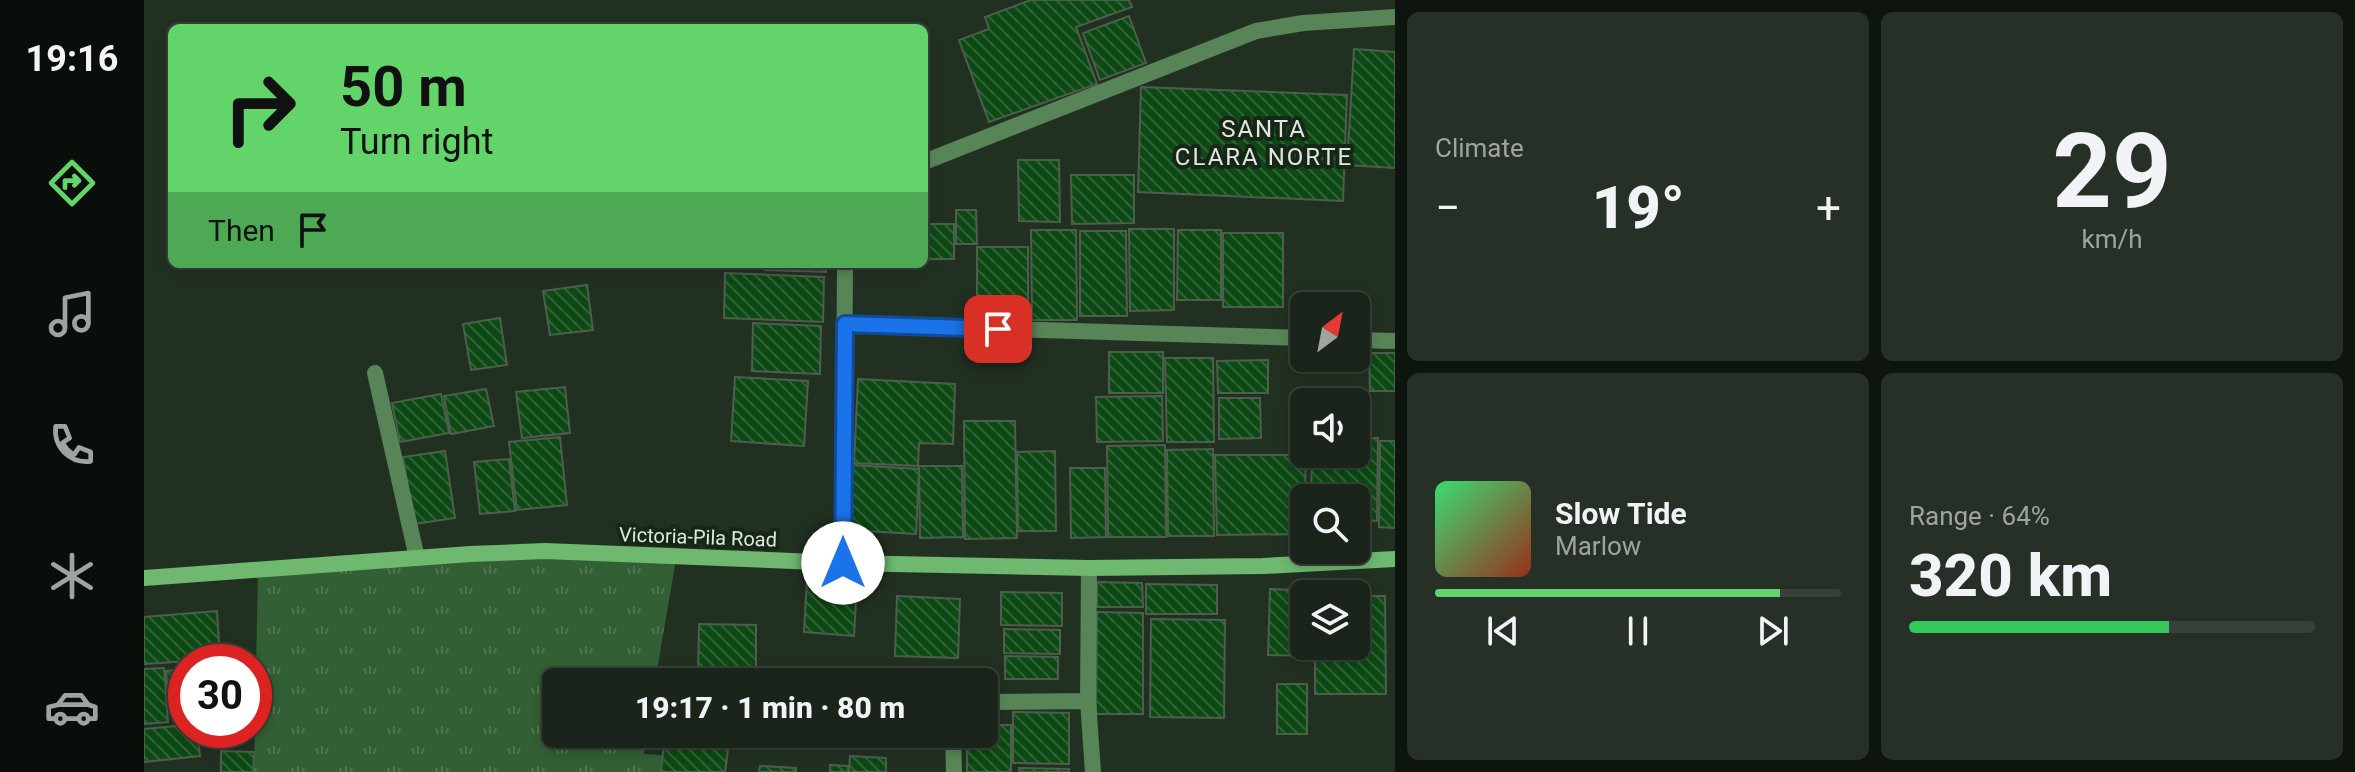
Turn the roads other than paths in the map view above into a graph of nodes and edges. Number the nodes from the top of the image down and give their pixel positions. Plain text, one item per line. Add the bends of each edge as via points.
1 (1395, 17) edge
2 (928, 160) edge
3 (845, 268) edge
4 (845, 324) junction
5 (1290, 338) edge
6 (1370, 340) edge
7 (1395, 341) edge
8 (375, 373) dead end
9 (417, 558) junction
10 (1395, 559) edge
11 (843, 563) junction
12 (1089, 568) junction
13 (144, 578) edge
14 (1088, 701) junction
15 (998, 702) edge
16 (953, 748) edge
17 (954, 772) edge
18 (1093, 772) edge

1 - 2 street via 1256,31
3 - 4 street
4 - 5 street
4 - 11 street
6 - 7 street
8 - 9 street
9 - 11 main road, Victoria-Pila Road via 545,551
9 - 13 main road, Victoria-Pila Road
10 - 12 main road, Victoria-Pila Road
11 - 12 main road, Victoria-Pila Road
12 - 14 street
14 - 15 street
14 - 18 street
16 - 17 street

